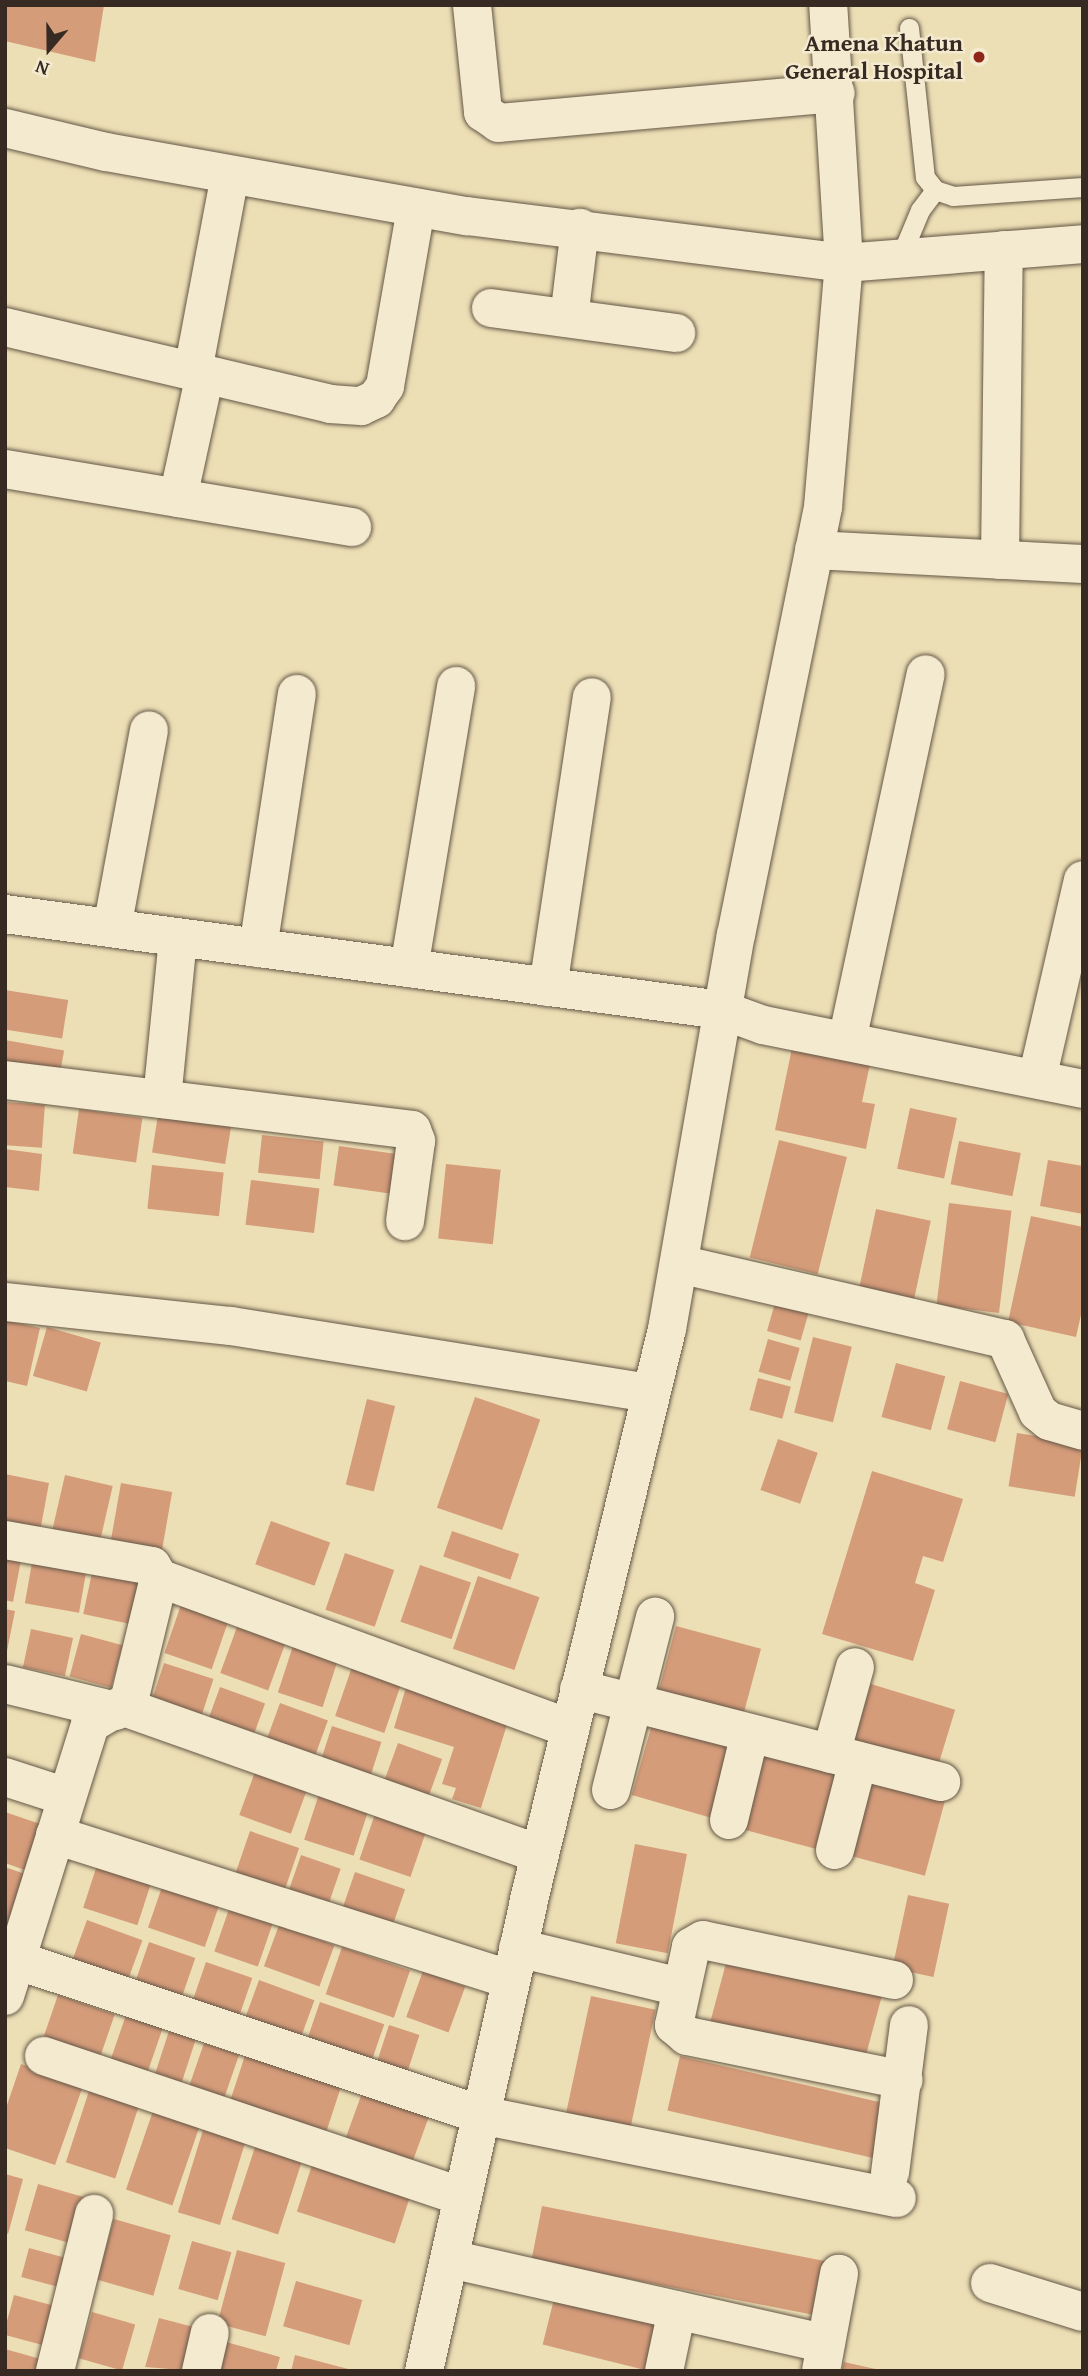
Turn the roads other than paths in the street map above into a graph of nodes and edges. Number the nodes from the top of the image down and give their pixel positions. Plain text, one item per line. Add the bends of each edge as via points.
1 (472, 5) edge
2 (828, 5) edge
3 (909, 28) dead end
4 (836, 93) junction
5 (5, 128) edge
6 (230, 176) junction
7 (1083, 187) edge
8 (935, 190) junction
9 (416, 208) junction
10 (580, 228) junction
11 (1083, 244) edge
12 (1004, 250) junction
13 (900, 258) junction
14 (844, 263) junction
15 (491, 308) dead end
16 (569, 318) junction
17 (5, 327) edge
18 (676, 333) dead end
19 (199, 373) junction
20 (5, 469) edge
21 (178, 498) junction
22 (352, 527) dead end
23 (814, 550) junction
24 (1000, 560) junction
25 (1083, 564) edge
26 (926, 674) dead end
27 (456, 686) dead end
28 (296, 694) dead end
29 (592, 697) dead end
30 (149, 730) dead end
31 (1083, 880) edge
32 (5, 914) edge
33 (112, 928) junction
34 (178, 938) junction
35 (258, 948) junction
36 (409, 968) junction
37 (548, 987) junction
38 (722, 1010) junction
39 (847, 1041) junction
40 (1037, 1079) junction
41 (5, 1080) edge
42 (1083, 1089) edge
43 (162, 1099) junction
44 (405, 1221) dead end
45 (679, 1264) junction
46 (5, 1301) edge
47 (651, 1393) junction
48 (1083, 1431) edge
49 (5, 1540) edge
50 (159, 1578) junction
51 (655, 1617) dead end
52 (855, 1667) dead end
53 (5, 1684) edge
54 (579, 1689) junction
55 (633, 1703) junction
56 (120, 1709) junction
57 (570, 1728) junction
58 (750, 1733) junction
59 (844, 1758) junction
60 (5, 1777) edge
61 (941, 1782) dead end
62 (611, 1790) dead end
63 (67, 1797) junction
64 (729, 1820) dead end
65 (55, 1835) junction
66 (835, 1850) dead end
67 (540, 1854) junction
68 (12, 1956) edge
69 (514, 1964) junction
70 (894, 1980) dead end
71 (681, 1987) junction
72 (909, 2025) dead end
73 (44, 2056) dead end
74 (904, 2080) junction
75 (481, 2115) junction
76 (463, 2197) junction
77 (94, 2214) dead end
78 (450, 2259) junction
79 (838, 2274) dead end
80 (990, 2283) dead end
81 (677, 2310) junction
82 (1083, 2312) edge
83 (210, 2333) dead end
84 (823, 2357) edge
85 (55, 2371) edge
86 (201, 2371) edge
87 (424, 2371) edge
88 (664, 2371) edge

1 - 4 street via 483,112 499,123
2 - 4 street
3 - 8 lane via 925,177
4 - 14 street
5 - 6 street
6 - 9 street
6 - 19 street
7 - 8 lane via 953,196
8 - 13 lane via 920,210
9 - 10 street
9 - 19 street via 384,386 376,399 361,406 330,404
10 - 14 street
10 - 16 street
11 - 12 street
12 - 13 street
12 - 24 street
13 - 14 street
14 - 23 street via 823,507
15 - 16 street
16 - 18 street
17 - 19 street
19 - 21 street
20 - 21 street
21 - 22 street
23 - 24 street
23 - 38 street
24 - 25 street
26 - 39 street
27 - 36 street
28 - 35 street
29 - 37 street
30 - 33 street
31 - 40 street
32 - 33 street
33 - 34 street
34 - 35 street
34 - 43 street
35 - 36 street
36 - 37 street
37 - 38 street
38 - 39 street via 763,1025
38 - 45 street
39 - 40 street
40 - 42 street
41 - 43 street
43 - 44 street via 412,1130 416,1142
45 - 47 street
45 - 48 street via 1005,1339 1038,1412 1049,1421
46 - 47 street via 231,1326
47 - 54 street
49 - 50 street via 152,1566
50 - 56 street
50 - 57 street
51 - 55 street
52 - 59 street
53 - 56 street
54 - 55 street
54 - 57 street
55 - 58 street
55 - 62 street
56 - 63 street via 90,1724
56 - 67 street
57 - 67 street
58 - 59 street
58 - 64 street
59 - 61 street
59 - 66 street
60 - 63 street
63 - 65 street
65 - 68 street
65 - 69 street
67 - 69 street
68 - 75 street
69 - 71 street
69 - 75 street
70 - 71 street via 703,1940 691,1947
71 - 74 street via 674,2025 687,2036
72 - 74 street
73 - 76 street
74 - 75 street via 893,2186
75 - 76 street
76 - 78 street
77 - 85 street
78 - 81 street
78 - 87 street
79 - 84 street
80 - 82 street
81 - 84 street
81 - 88 street
83 - 86 street

